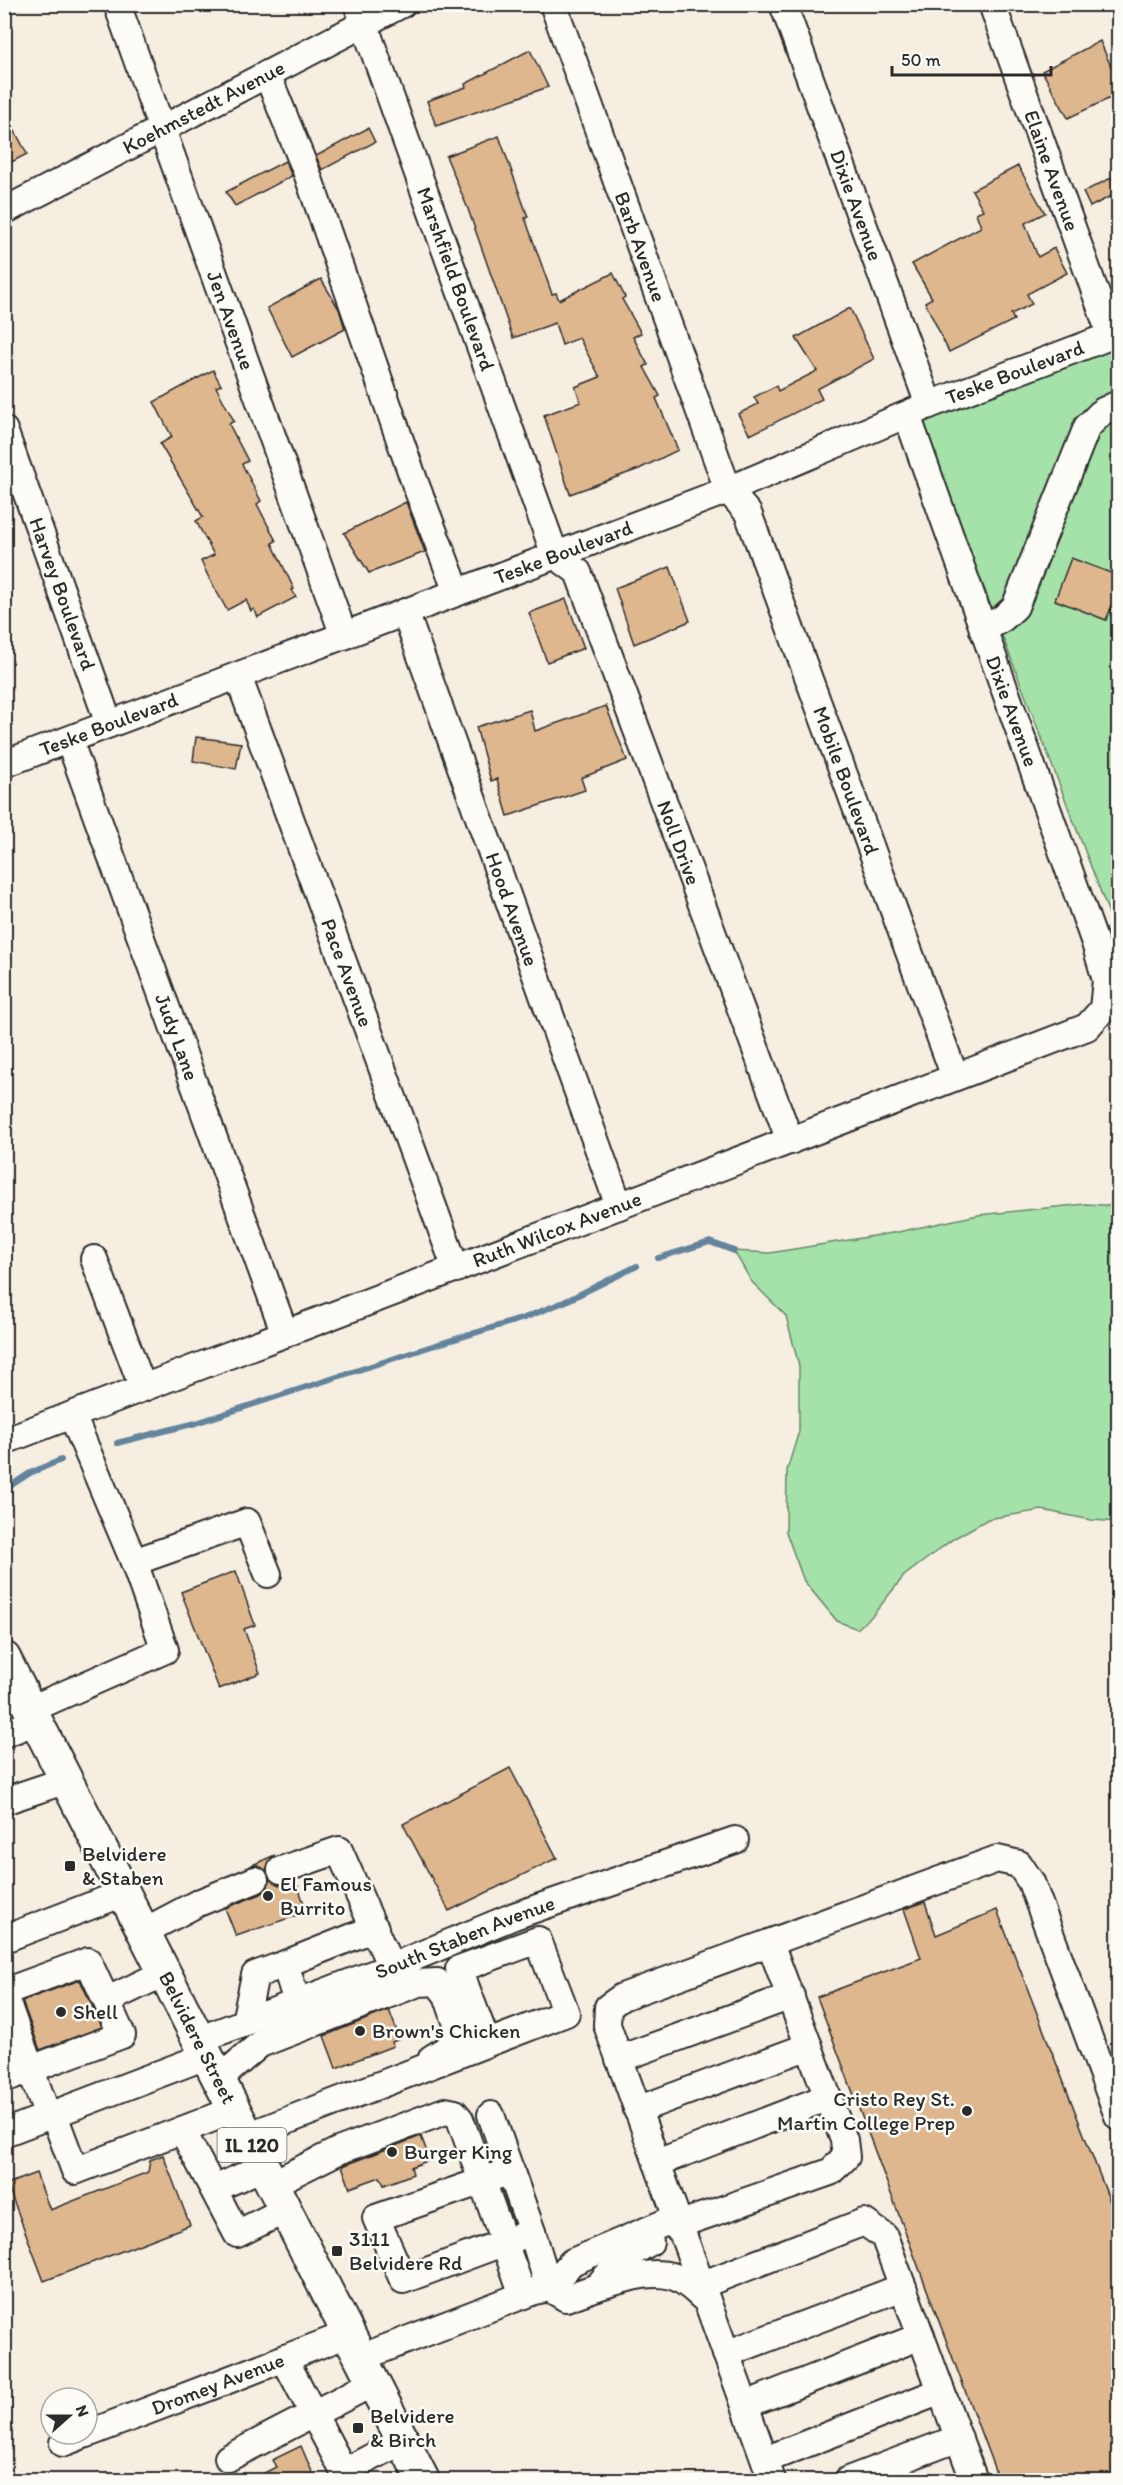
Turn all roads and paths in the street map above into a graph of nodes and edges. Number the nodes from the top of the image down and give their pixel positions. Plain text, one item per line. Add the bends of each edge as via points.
1 (117, 4) edge
2 (402, 4) edge
3 (553, 4) edge
4 (783, 4) edge
5 (992, 4) edge
6 (360, 14) edge
7 (267, 74) junction
8 (161, 129) junction
9 (4, 211) edge
10 (1115, 334) edge
11 (1119, 404) edge
12 (918, 410) junction
13 (4, 430) edge
14 (728, 490) junction
15 (555, 555) junction
16 (457, 592) junction
17 (405, 612) junction
18 (983, 630) junction
19 (344, 636) junction
20 (238, 676) junction
21 (110, 724) junction
22 (69, 740) junction
23 (7, 755) edge
24 (1103, 1009) joint
25 (955, 1077) junction
26 (790, 1141) junction
27 (619, 1206) junction
28 (94, 1259) dead end
29 (456, 1269) junction
30 (285, 1334) junction
31 (143, 1388) junction
32 (72, 1415) junction
33 (4, 1441) edge
34 (134, 1562) junction
35 (268, 1574) dead end
36 (4, 1658) edge
37 (34, 1715) junction
38 (4, 1734) edge
39 (66, 1780) junction
40 (4, 1801) edge
41 (735, 1840) dead end
42 (280, 1870) dead end
43 (255, 1880) dead end
44 (124, 1893) junction
45 (375, 1928) junction
46 (143, 1932) junction
47 (4, 1939) edge
48 (770, 1943) junction
49 (285, 1964) junction
50 (391, 1967) junction
51 (164, 1973) junction
52 (4, 1994) edge
53 (790, 1996) junction
54 (108, 2000) junction
55 (297, 2002) junction
56 (244, 2022) junction
57 (487, 2043) junction
58 (809, 2046) junction
59 (207, 2058) junction
60 (619, 2059) junction
61 (31, 2069) junction
62 (4, 2079) edge
63 (391, 2080) junction
64 (828, 2097) junction
65 (638, 2110) junction
66 (491, 2115) dead end
67 (51, 2116) junction
68 (1119, 2116) edge
69 (240, 2123) junction
70 (182, 2130) junction
71 (4, 2133) edge
72 (657, 2163) junction
73 (511, 2171) junction
74 (483, 2181) junction
75 (273, 2187) junction
76 (214, 2189) junction
77 (678, 2225) junction
78 (532, 2232) junction
79 (504, 2242) junction
80 (597, 2287) junction
81 (903, 2287) junction
82 (549, 2288) junction
83 (704, 2294) junction
84 (523, 2295) junction
85 (921, 2336) junction
86 (726, 2354) junction
87 (284, 2358) junction
88 (360, 2358) junction
89 (941, 2391) junction
90 (745, 2404) junction
91 (313, 2414) junction
92 (99, 2429) edge
93 (959, 2438) junction
94 (402, 2441) junction
95 (228, 2458) dead end
96 (768, 2470) edge
97 (423, 2481) edge
98 (848, 2481) edge
99 (974, 2481) edge

1 - 8 street, Jen Avenue
2 - 6 street, Koehmstedt Avenue
3 - 14 street, Barb Avenue
4 - 12 street, Dixie Avenue
5 - 10 street, Elaine Avenue
6 - 7 street, Koehmstedt Avenue
6 - 15 street, Marshfield Boulevard
7 - 8 street, Koehmstedt Avenue
7 - 16 street via 307,173
8 - 9 street, Koehmstedt Avenue
8 - 19 street, Jen Avenue
10 - 12 street, Teske Boulevard
11 - 18 street via 1103,411 1087,428 1015,608
12 - 14 street, Teske Boulevard
12 - 18 street, Dixie Avenue
13 - 21 street, Harvey Boulevard
14 - 15 street, Teske Boulevard
14 - 25 street, Mobile Boulevard via 748,513
15 - 16 street, Teske Boulevard
15 - 26 street, Noll Drive via 578,572
16 - 17 street, Teske Boulevard
17 - 19 street, Teske Boulevard
17 - 27 street, Hood Avenue
18 - 24 street, Dixie Avenue via 1095,943 1106,980
19 - 20 street, Teske Boulevard
20 - 21 street, Teske Boulevard
20 - 29 street, Pace Avenue
21 - 22 street, Teske Boulevard
22 - 23 street, Teske Boulevard
22 - 30 street, Judy Lane
24 - 25 street, Ruth Wilcox Avenue via 1087,1027
25 - 26 street, Ruth Wilcox Avenue
26 - 27 street, Ruth Wilcox Avenue
27 - 29 street, Ruth Wilcox Avenue
28 - 31 street
29 - 30 street, Ruth Wilcox Avenue
30 - 31 street, Ruth Wilcox Avenue
31 - 32 street, Ruth Wilcox Avenue
32 - 33 street, Ruth Wilcox Avenue
32 - 34 street
34 - 35 street via 247,1522
34 - 37 street via 165,1650
36 - 37 main road, Belvidere Street / IL 120
37 - 38 street
37 - 39 main road, Belvidere Street / IL 120
39 - 40 street
39 - 44 main road, Belvidere Street / IL 120
41 - 50 street, South Staben Avenue via 514,1916
42 - 45 street via 339,1850
43 - 46 street via 198,1903
44 - 46 main road, Belvidere Street / IL 120
44 - 47 street
45 - 49 street
45 - 50 street
46 - 51 main road, Belvidere Street / IL 120
48 - 53 street
48 - 60 street via 622,1997 608,2007 607,2025
48 - 68 street via 997,1859 1018,1864 1031,1882
49 - 55 street
49 - 56 street via 255,1975
50 - 55 street, South Staben Avenue
51 - 54 street
51 - 59 main road, Belvidere Street / IL 120
52 - 54 street via 88,1961
52 - 61 street
53 - 58 street
53 - 60 street
54 - 61 street via 122,2035
55 - 56 street, South Staben Avenue
56 - 59 street, South Staben Avenue
57 - 57 street via 566,2013 538,1940 459,1969
57 - 63 street
58 - 64 street
58 - 65 street
59 - 63 street via 260,2044 418,1983 437,1982 447,1995 459,2030 453,2044 438,2056 400,2070
59 - 67 street, South Staben Avenue
59 - 69 main road, Belvidere Street / IL 120
60 - 65 street
61 - 62 street
61 - 67 street
63 - 69 street
64 - 72 street
64 - 77 street via 846,2157 830,2172
65 - 72 street
66 - 73 street
67 - 70 street via 75,2171
67 - 71 street, South Staben Avenue
69 - 70 street
69 - 75 main road, Belvidere Street / IL 120
70 - 76 street
72 - 77 street
73 - 74 street
73 - 78 street
74 - 75 street via 460,2119 445,2111 338,2151
74 - 79 street
74 - 79 street via 376,2217 403,2280
75 - 76 street
75 - 76 street via 237,2234
75 - 88 main road, Belvidere Street / IL 120
77 - 80 street via 675,2232 623,2258
77 - 82 street via 669,2221 572,2262
77 - 83 street
78 - 79 street
78 - 82 street
79 - 84 street
80 - 82 street via 566,2298
80 - 83 street via 645,2275 671,2276
81 - 83 street via 885,2236 864,2222
81 - 85 street
81 - 86 street
82 - 84 street
83 - 86 street
84 - 88 street
85 - 89 street
85 - 90 street
86 - 90 street
87 - 88 street, Dromey Avenue
87 - 91 street
87 - 92 street, Dromey Avenue
88 - 91 street
88 - 94 main road, Belvidere Street / IL 120
89 - 93 street
89 - 96 street
90 - 96 street
91 - 94 street via 344,2472
91 - 95 street
93 - 98 street
93 - 99 street
94 - 97 main road, Belvidere Street / IL 120

